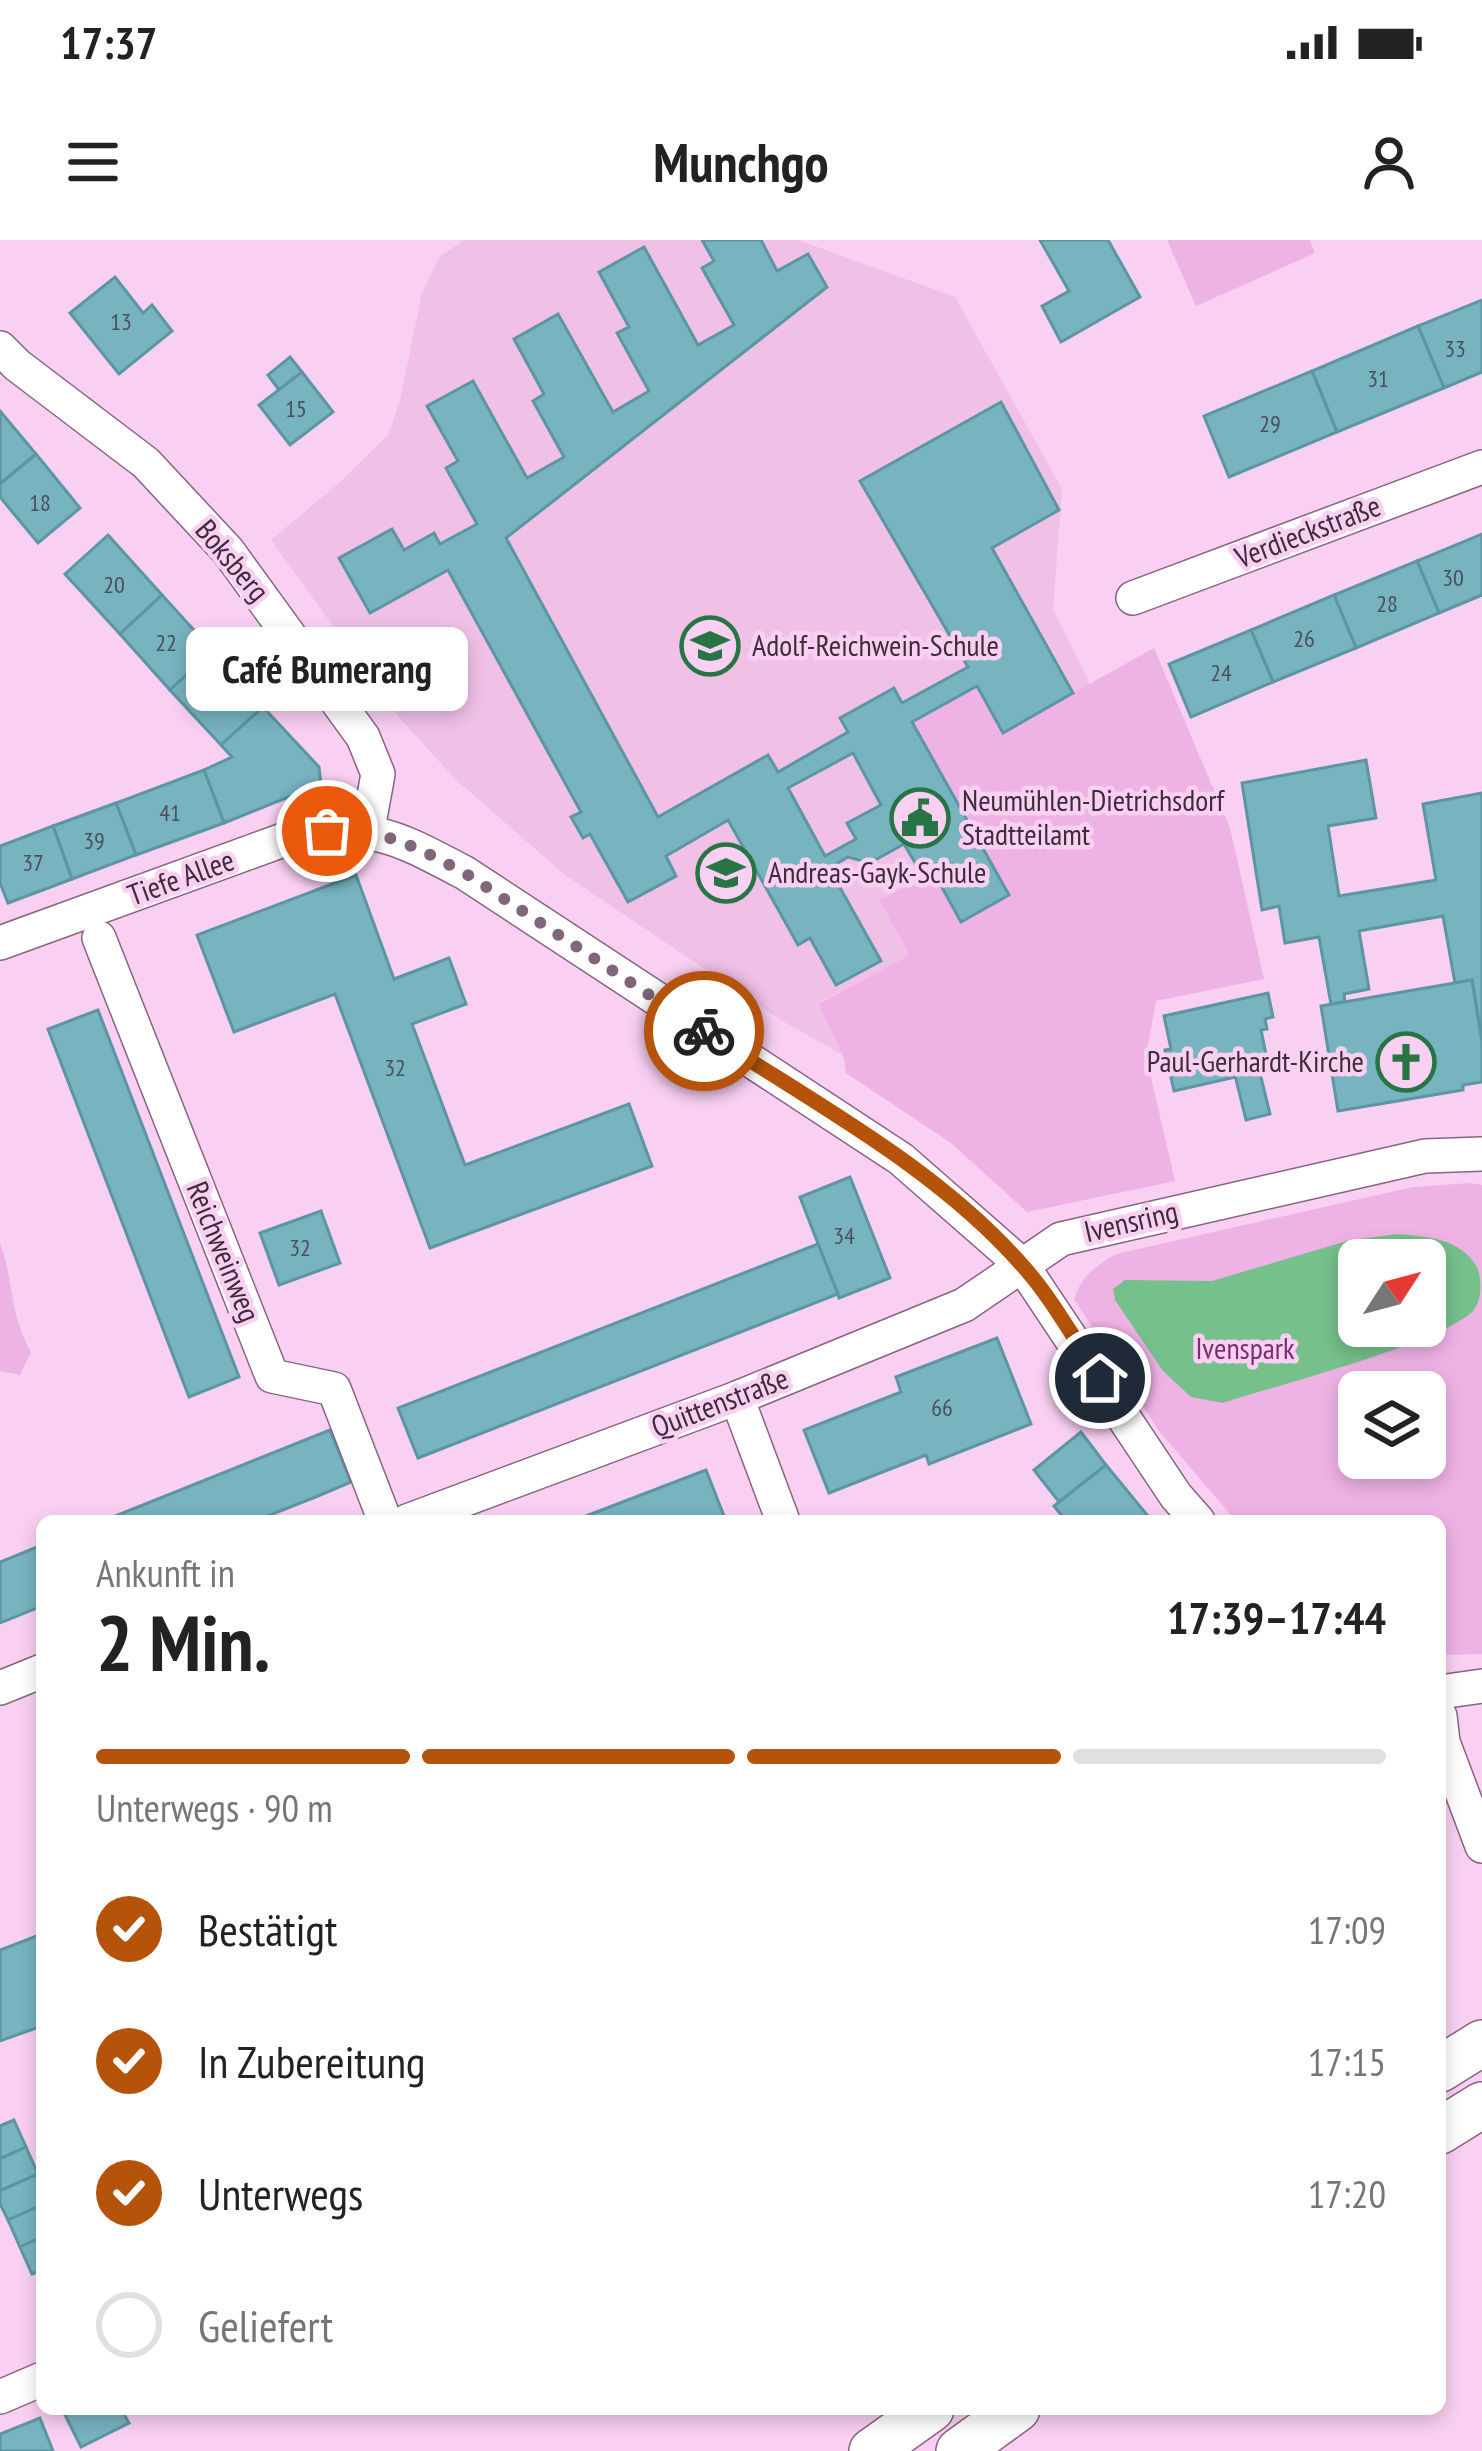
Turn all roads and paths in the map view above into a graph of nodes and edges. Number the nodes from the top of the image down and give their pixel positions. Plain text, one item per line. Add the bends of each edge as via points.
1 (0, 348) edge
2 (1482, 466) edge
3 (1133, 598) dead end
4 (368, 830) junction
5 (99, 938) dead end
6 (0, 943) edge
7 (1482, 1154) edge
8 (1022, 1264) junction
9 (737, 1397) junction
10 (383, 1515) edge
11 (423, 1515) edge
12 (781, 1515) edge
13 (1193, 1515) edge
14 (36, 1673) edge
15 (1482, 1686) edge
16 (0, 1688) edge
17 (1446, 1691) edge
18 (1446, 1750) edge
19 (1482, 1846) edge
20 (1482, 2043) edge
21 (1446, 2065) edge
22 (1482, 2105) edge
23 (1446, 2127) edge
24 (36, 2382) edge
25 (0, 2397) edge
26 (923, 2415) edge
27 (1010, 2415) edge
28 (872, 2451) edge
29 (959, 2451) edge

1 - 4 street, Boksberg via 146,464 228,551 364,737 378,774
2 - 3 street, Verdieckstraße
4 - 6 street, Tiefe Allee via 286,838
4 - 8 street, Tiefe Allee via 465,873 901,1160
5 - 10 street, Reichweinweg via 272,1376 334,1389
7 - 8 street, Ivensring via 1425,1156 1095,1230 1061,1239
8 - 9 street, Quittenstraße via 964,1305
8 - 13 street
9 - 11 street, Quittenstraße
9 - 12 street
14 - 16 street
15 - 17 street
18 - 19 street
20 - 21 street
22 - 23 street
24 - 25 street
26 - 28 street
27 - 29 street

